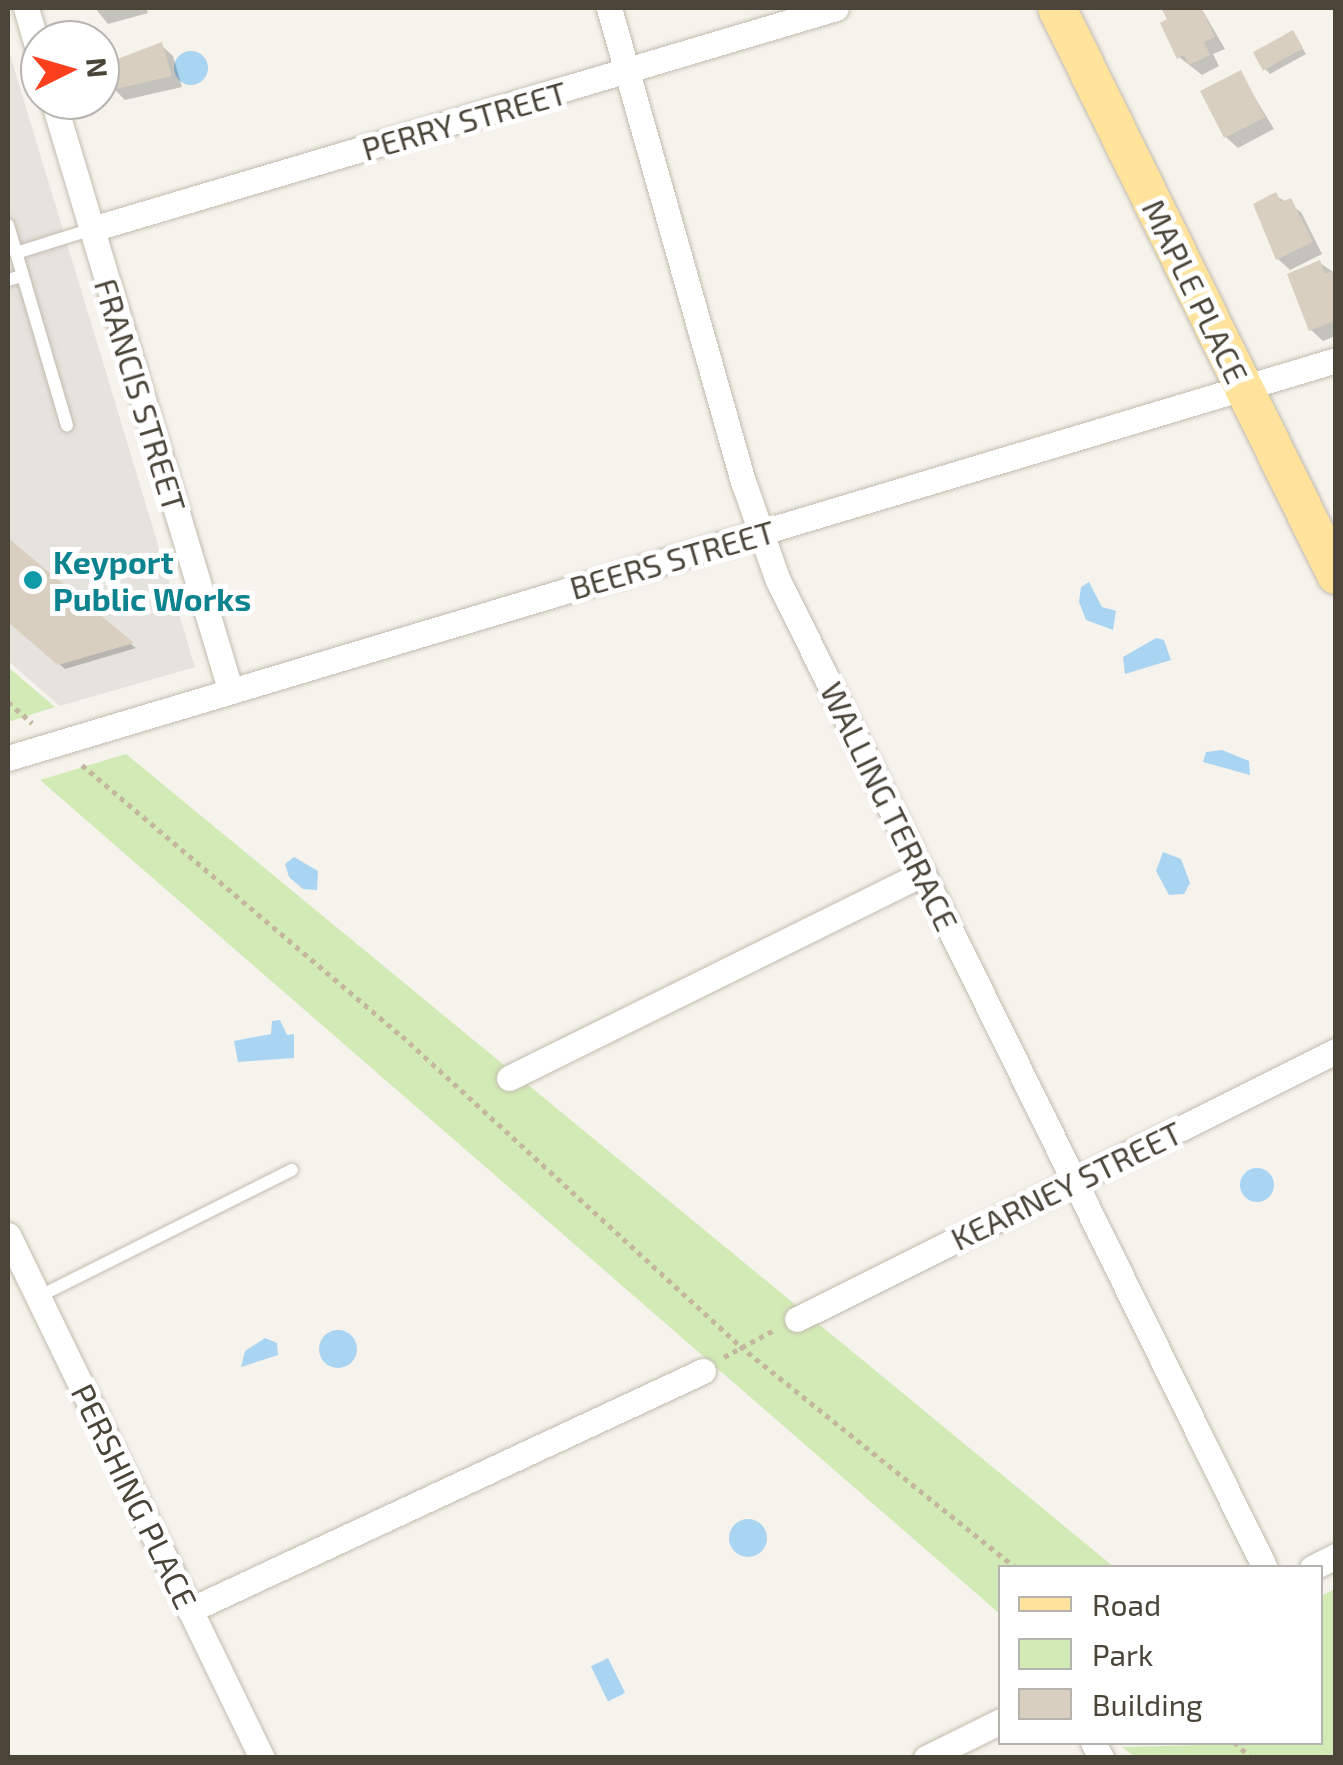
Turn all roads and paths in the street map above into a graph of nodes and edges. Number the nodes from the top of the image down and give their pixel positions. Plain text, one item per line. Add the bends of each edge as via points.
1 (609, 8) edge
2 (836, 8) edge
3 (1057, 8) edge
4 (627, 71) junction
5 (59, 120) edge
6 (8, 225) edge
7 (92, 229) junction
8 (16, 253) junction
9 (22, 276) junction
10 (8, 280) edge
11 (1336, 360) edge
12 (1244, 388) junction
13 (67, 424) dead end
14 (761, 533) junction
15 (1336, 575) edge
16 (230, 690) junction
17 (8, 702) edge
18 (56, 743) junction
19 (8, 758) edge
20 (923, 873) junction
21 (1336, 1051) edge
22 (510, 1078) dead end
23 (292, 1170) dead end
24 (1074, 1180) junction
25 (8, 1235) edge
26 (38, 1297) junction
27 (797, 1319) joint
28 (740, 1346) junction
29 (703, 1370) joint
30 (1012, 1565) edge
31 (1263, 1565) edge
32 (190, 1610) junction
33 (998, 1722) edge
34 (262, 1758) edge
35 (926, 1758) edge

1 - 4 street, WALLING TERRACE
2 - 4 street, PERRY STREET
3 - 12 main road, MAPLE PLACE
4 - 7 street, PERRY STREET
4 - 14 street, WALLING TERRACE
5 - 7 street, FRANCIS STREET
6 - 8 lane
7 - 8 lane
7 - 16 street, FRANCIS STREET
8 - 9 lane
9 - 10 lane
9 - 13 lane
11 - 12 street, BEERS STREET
12 - 14 street, BEERS STREET
12 - 15 main road, MAPLE PLACE
14 - 16 street, BEERS STREET
14 - 20 street, WALLING TERRACE
16 - 18 street, BEERS STREET
17 - 18 path
18 - 19 street, BEERS STREET
18 - 28 path via 402,1036
20 - 22 street
20 - 24 street, WALLING TERRACE
21 - 24 street, KEARNEY STREET
23 - 26 lane
24 - 27 street, KEARNEY STREET
24 - 31 street, WALLING TERRACE
25 - 26 street, PERSHING PLACE
26 - 32 street, PERSHING PLACE
27 - 28 path
28 - 29 path
28 - 30 path
29 - 32 street
32 - 34 street, PERSHING PLACE
33 - 35 street

